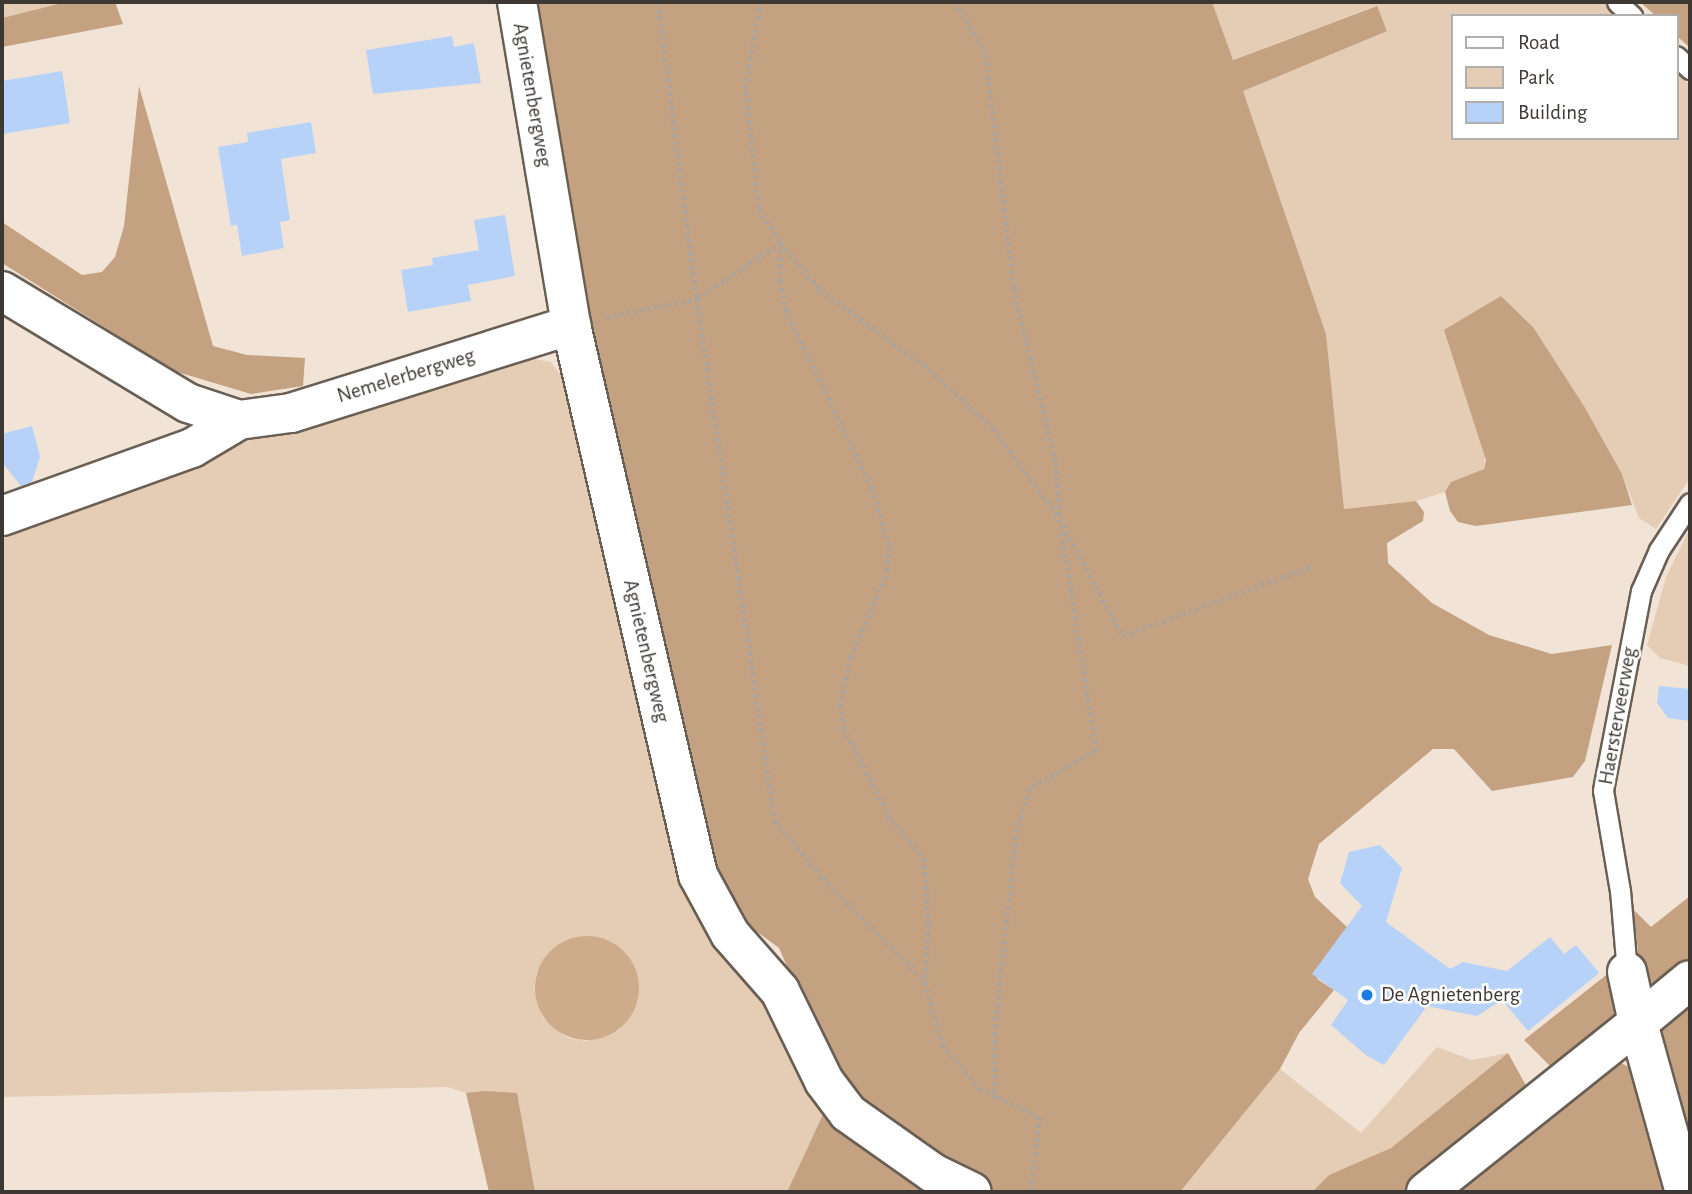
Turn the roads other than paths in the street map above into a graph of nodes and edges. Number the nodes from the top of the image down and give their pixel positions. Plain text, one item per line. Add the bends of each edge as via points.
1 (517, 2) edge
2 (1617, 2) edge
3 (1630, 14) edge
4 (2, 292) edge
5 (571, 324) junction
6 (239, 420) junction
7 (1690, 503) edge
8 (2, 516) edge
9 (1627, 972) joint
10 (1690, 980) edge
11 (1638, 1024) junction
12 (972, 1192) edge
13 (1426, 1192) edge
14 (1685, 1192) edge

1 - 5 street, Agnietenbergweg
2 - 3 lane
4 - 6 street, Nemelerbergweg via 188,403
5 - 6 street, Nemelerbergweg via 291,412
5 - 12 street, Agnietenbergweg via 695,865 710,905 780,991 813,1062 848,1113 924,1167
6 - 8 street, Nemelerbergweg via 192,448
7 - 9 lane, Haersterveerweg via 1659,550 1641,590 1605,777
9 - 11 street, Haersterveerweg
10 - 11 street
11 - 13 street
11 - 14 street, Haersterveerweg

